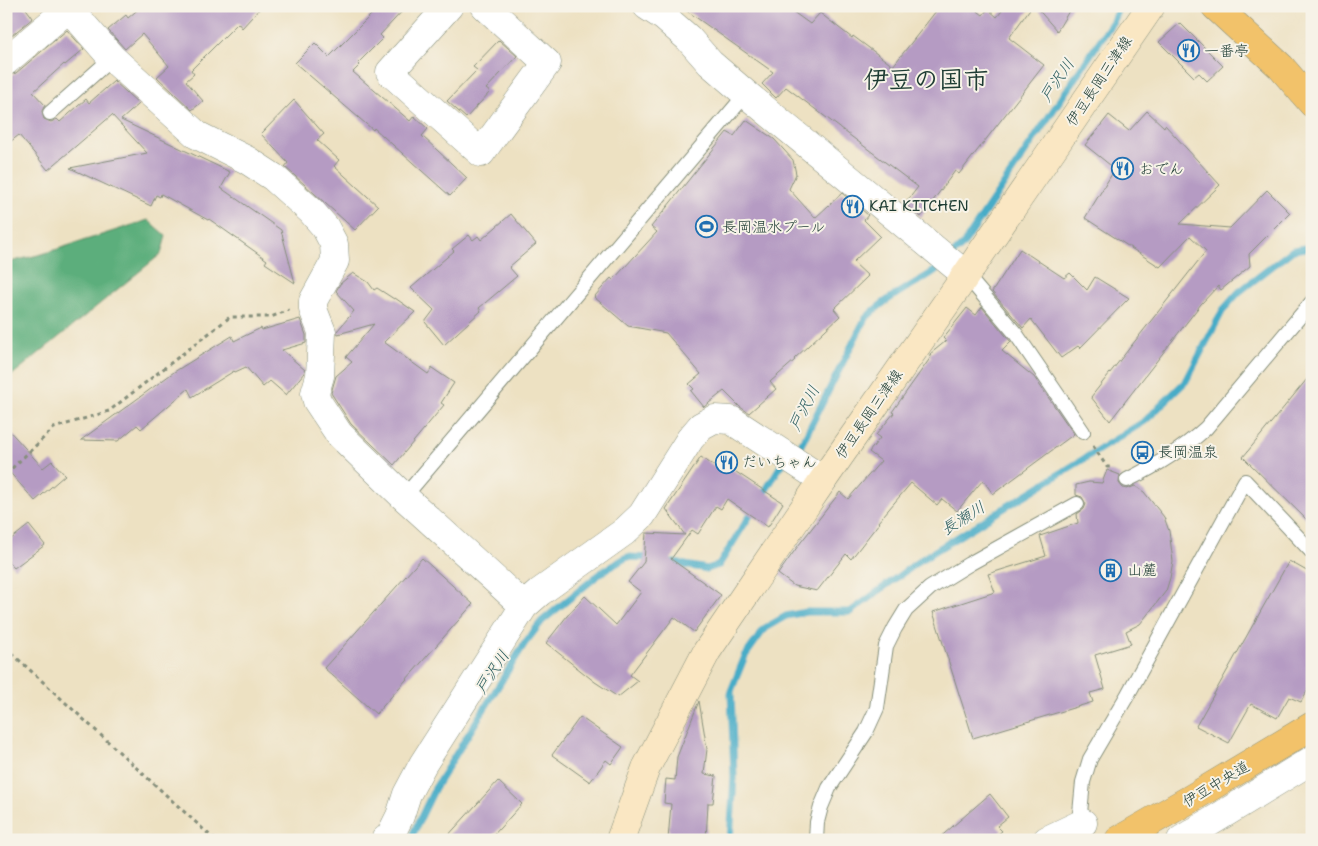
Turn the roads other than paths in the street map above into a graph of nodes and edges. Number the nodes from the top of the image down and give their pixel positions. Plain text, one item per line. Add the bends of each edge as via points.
1 (448, 6) edge
2 (485, 6) edge
3 (647, 6) edge
4 (1150, 6) edge
5 (1215, 6) edge
6 (68, 7) edge
7 (112, 58) junction
8 (6, 61) edge
9 (746, 94) junction
10 (1312, 103) edge
11 (50, 113) dead end
12 (966, 275) junction
13 (1312, 302) edge
14 (1087, 438) road end
15 (822, 480) junction
16 (1127, 480) dead end
17 (404, 497) junction
18 (1077, 504) dead end
19 (1312, 552) edge
20 (524, 606) junction
21 (1312, 726) edge
22 (1312, 741) edge
23 (1312, 760) edge
24 (1093, 832) edge
25 (1146, 832) edge
26 (385, 840) edge
27 (620, 840) edge
28 (816, 840) edge
29 (1047, 840) edge
30 (1119, 840) edge
31 (1181, 840) edge

1 - 2 street via 390,72 481,153 547,63
3 - 9 street via 688,38 710,63
4 - 12 main road, 伊豆長岡三津線
5 - 10 highway via 1281,67
6 - 7 street
6 - 8 street
7 - 11 lane
7 - 17 street via 197,135 273,177 326,227 334,244 335,261 313,301 322,332 320,376 315,393 317,401 339,434
9 - 12 street
9 - 17 lane
12 - 14 lane via 1016,334
12 - 15 main road, 伊豆長岡三津線
13 - 16 lane via 1206,428 1168,457
15 - 20 street via 731,420 714,419 701,426 690,439 642,515
15 - 27 main road, 伊豆長岡三津線 via 707,651 646,768
17 - 20 street
18 - 28 lane via 930,588 906,610 886,646 877,708 866,732 829,788 817,822
19 - 24 lane via 1244,481 1090,759 1083,782 1080,813
20 - 26 street via 423,764 390,836
21 - 25 highway, 伊豆中央道
22 - 25 highway, 伊豆中央道
23 - 31 street
24 - 25 highway
24 - 29 street
25 - 30 highway, 伊豆中央道

